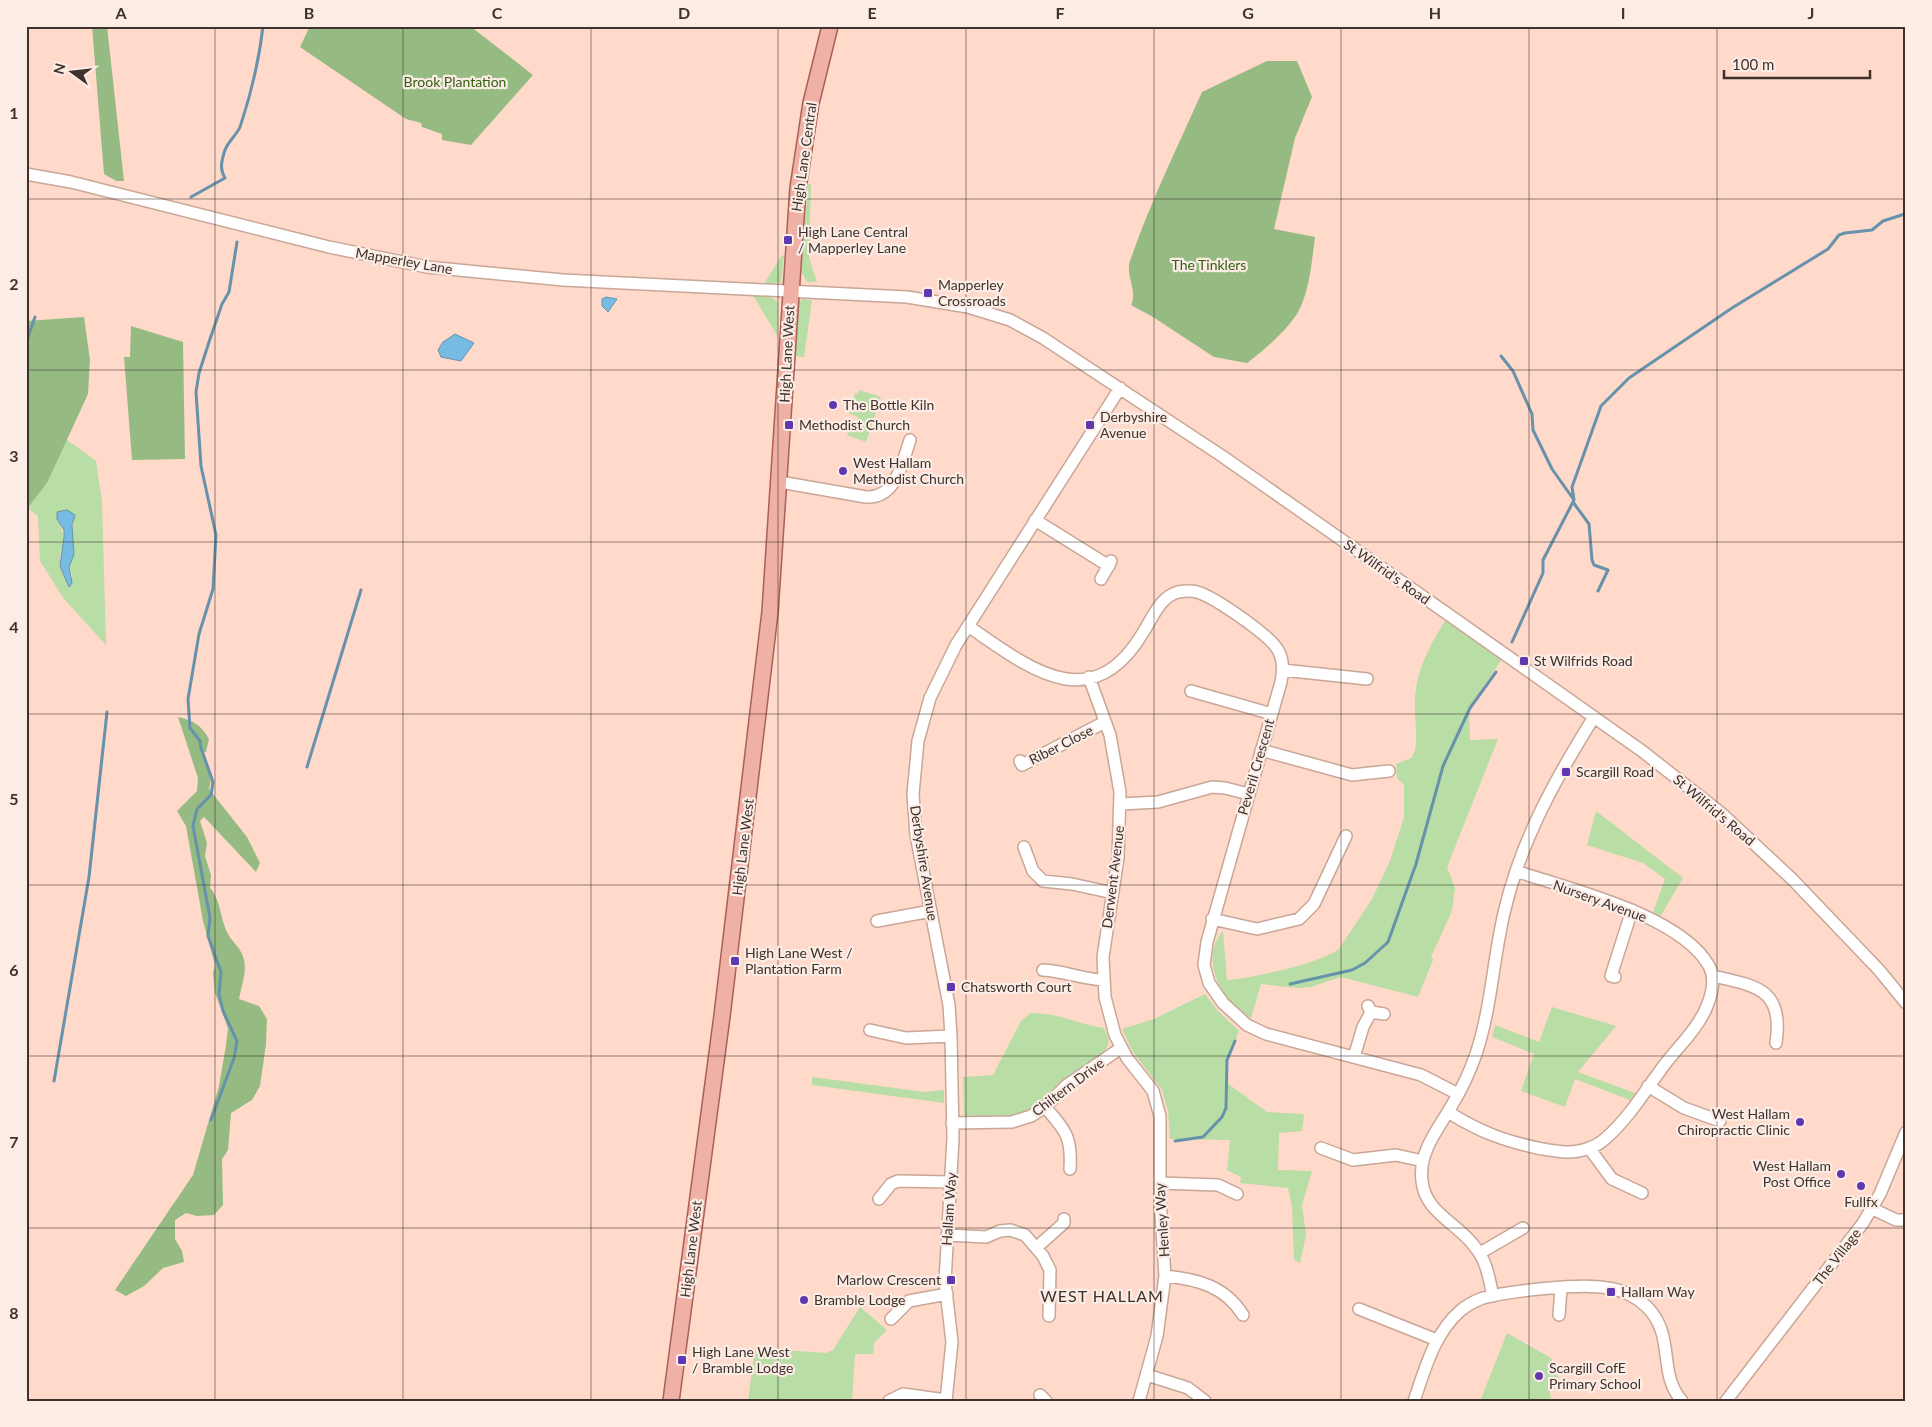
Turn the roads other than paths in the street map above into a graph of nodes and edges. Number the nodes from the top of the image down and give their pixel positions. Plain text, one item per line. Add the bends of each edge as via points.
1 (830, 26) edge
2 (26, 174) edge
3 (790, 290) junction
4 (1120, 388) junction
5 (910, 440) dead end
6 (780, 482) junction
7 (1035, 520) junction
8 (1101, 579) dead end
9 (968, 626) junction
10 (1283, 670) junction
11 (1089, 677) junction
12 (1368, 679) dead end
13 (1191, 691) dead end
14 (1272, 714) junction
15 (1594, 717) junction
16 (1105, 722) junction
17 (1261, 750) junction
18 (1020, 761) dead end
19 (1390, 771) dead end
20 (1248, 794) junction
21 (1121, 804) junction
22 (1346, 836) dead end
23 (1024, 847) dead end
24 (1516, 871) junction
25 (1113, 893) junction
26 (1632, 910) junction
27 (931, 911) junction
28 (1212, 919) junction
29 (877, 921) dead end
30 (1044, 970) dead end
31 (1713, 976) junction
32 (1615, 977) dead end
33 (1103, 980) junction
34 (1906, 1003) edge
35 (1384, 1014) dead end
36 (870, 1030) dead end
37 (951, 1036) junction
38 (1776, 1043) dead end
39 (1121, 1048) junction
40 (1354, 1057) junction
41 (1648, 1086) junction
42 (1458, 1094) junction
43 (1045, 1107) junction
44 (1448, 1112) junction
45 (1714, 1116) dead end
46 (952, 1123) junction
47 (1906, 1132) edge
48 (1321, 1148) dead end
49 (1589, 1148) junction
50 (1423, 1161) junction
51 (1070, 1169) dead end
52 (950, 1182) junction
53 (1160, 1183) junction
54 (1232, 1188) dead end
55 (1638, 1189) dead end
56 (879, 1199) dead end
57 (1873, 1209) junction
58 (1064, 1219) dead end
59 (1906, 1220) edge
60 (1523, 1228) dead end
61 (947, 1235) junction
62 (1036, 1247) junction
63 (1480, 1254) junction
64 (1165, 1276) junction
65 (1561, 1289) junction
66 (946, 1294) junction
67 (1493, 1296) junction
68 (1241, 1307) dead end
69 (1359, 1309) dead end
70 (1559, 1315) dead end
71 (1049, 1316) dead end
72 (892, 1320) dead end
73 (1438, 1340) junction
74 (1146, 1375) junction
75 (946, 1400) edge
76 (671, 1401) edge
77 (888, 1401) edge
78 (1139, 1401) edge
79 (1205, 1401) edge
80 (1414, 1401) edge
81 (1682, 1401) edge
82 (1726, 1401) edge

1 - 3 main road, High Lane Central via 811,103 798,188
2 - 3 street, Mapperley Lane via 427,267 563,280
3 - 4 street, St Wilfrid's Road via 907,297 968,307 1010,320 1034,332
3 - 6 main road, High Lane West
4 - 7 street, Derbyshire Avenue
4 - 15 street, St Wilfrid's Road
5 - 6 street via 894,467 889,490 881,495 871,498
6 - 76 main road, High Lane West via 757,736
7 - 8 street via 1110,563
7 - 9 street, Derbyshire Avenue
9 - 11 street via 1039,672 1065,679
9 - 27 street, Derbyshire Avenue via 930,698 916,754 913,794 916,835
10 - 11 street via 1279,651 1269,638 1205,595 1187,591 1174,593 1163,601 1123,659 1107,671
10 - 12 street
10 - 14 street, Peveril Crescent
11 - 16 street, Derwent Avenue
13 - 14 street via 1203,699
14 - 17 street, Peveril Crescent
15 - 24 street via 1550,791
15 - 34 street, St Wilfrid's Road via 1681,781 1760,849 1842,931
16 - 18 street, Riber Close via 1022,765
16 - 21 street, Derwent Avenue via 1118,766
17 - 19 street via 1348,774 1371,768
17 - 20 street, Peveril Crescent
20 - 21 street via 1212,788 1158,802
20 - 28 street, Peveril Crescent
21 - 25 street, Derwent Avenue
22 - 28 street via 1344,854 1314,904 1299,919 1257,929
23 - 25 street via 1033,871 1043,881
24 - 26 street, Nursery Avenue
24 - 42 street via 1502,921 1484,1029
25 - 33 street, Derwent Avenue via 1104,945
26 - 31 street, Nursery Avenue via 1685,941 1705,960
26 - 32 street via 1611,976
27 - 29 street via 898,923
27 - 37 street, Derbyshire Avenue via 949,1005
28 - 40 street, Peveril Crescent via 1205,950 1206,974 1215,995 1230,1011 1259,1032
30 - 33 street
31 - 38 street via 1750,986 1770,999 1779,1018
31 - 41 street via 1704,1012
33 - 39 street, Derwent Avenue via 1108,1012
35 - 40 street via 1370,1009
36 - 37 street via 906,1038
37 - 46 street, Derbyshire Avenue
39 - 43 street, Chiltern Drive via 1061,1089
39 - 53 street, Henley Way via 1158,1101
40 - 42 street, Peveril Crescent via 1421,1075
41 - 45 street via 1679,1106
41 - 49 street via 1612,1133
42 - 44 street
43 - 46 street, Chiltern Drive via 1012,1122
43 - 51 street via 1069,1138
44 - 49 street via 1478,1130 1508,1142 1563,1152
44 - 50 street via 1434,1133
46 - 52 street, Hallam Way
47 - 57 street, The Village
48 - 50 street via 1337,1161 1396,1155
49 - 55 street via 1608,1176
50 - 63 street via 1421,1180 1428,1202
52 - 56 street via 903,1180 885,1186
52 - 61 street, Hallam Way
53 - 54 street
53 - 64 street, Henley Way
57 - 59 street via 1896,1220
57 - 82 street, The Village
58 - 62 street via 1064,1223
60 - 63 street via 1513,1240
61 - 62 street via 986,1237 1000,1231 1015,1231 1025,1235
61 - 66 street, Hallam Way
62 - 71 street via 1050,1270
63 - 67 street
64 - 68 street via 1210,1285
64 - 74 street, Henley Way via 1159,1323
65 - 67 street
65 - 70 street
65 - 81 street via 1590,1286 1613,1289 1627,1293 1645,1305 1655,1316 1664,1335 1668,1376
66 - 72 street via 909,1301
66 - 75 street, Hallam Way via 952,1342
67 - 73 street via 1475,1301 1460,1311
69 - 73 street via 1372,1320
73 - 80 street
74 - 78 street, Henley Way
74 - 79 street via 1188,1388
75 - 77 street via 907,1394

